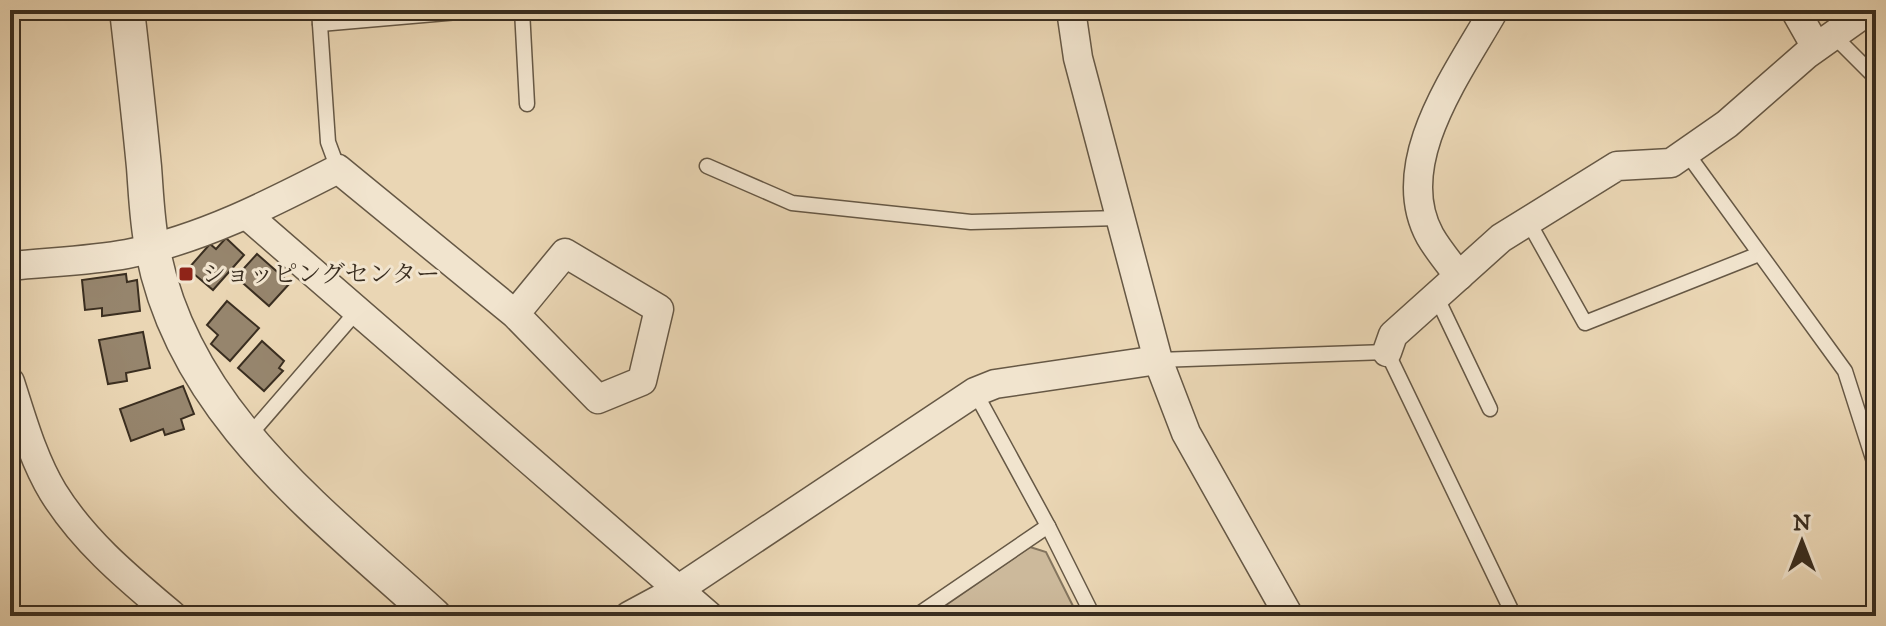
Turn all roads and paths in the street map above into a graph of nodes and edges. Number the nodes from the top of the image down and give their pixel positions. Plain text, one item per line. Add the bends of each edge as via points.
1 (127, 10) edge
2 (481, 10) edge
3 (522, 10) edge
4 (1071, 10) edge
5 (1494, 10) edge
6 (1795, 10) edge
7 (1869, 10) edge
8 (320, 17) edge
9 (1825, 41) junction
10 (1876, 78) edge
11 (527, 104) dead end
12 (1686, 152) junction
13 (707, 166) dead end
14 (338, 169) junction
15 (248, 216) junction
16 (1119, 218) junction
17 (1528, 221) junction
18 (152, 246) junction
19 (1759, 254) junction
20 (10, 266) edge
21 (1459, 276) junction
22 (1436, 296) junction
23 (357, 311) junction
24 (515, 314) junction
25 (1387, 352) junction
26 (1158, 360) junction
27 (10, 382) edge
28 (975, 392) junction
29 (1490, 409) dead end
30 (246, 439) junction
31 (1876, 468) edge
32 (1048, 526) junction
33 (679, 589) junction
34 (173, 616) edge
35 (434, 616) edge
36 (629, 616) edge
37 (709, 616) edge
38 (916, 616) edge
39 (1093, 616) edge
40 (1289, 616) edge
41 (1514, 616) edge

1 - 18 street
2 - 8 lane
3 - 11 lane
4 - 16 street
5 - 21 street via 1428,130 1419,169 1419,203 1429,234
6 - 9 street
7 - 9 street
8 - 14 lane via 328,142
9 - 10 lane
9 - 12 street
12 - 17 street via 1671,163 1617,166
12 - 19 lane
13 - 16 lane via 792,203 971,222
14 - 15 street
14 - 24 street
15 - 18 street
15 - 23 street
16 - 26 street
17 - 19 lane via 1585,323
17 - 21 street
18 - 20 street via 127,254
18 - 30 street via 188,351
19 - 31 lane via 1845,371
21 - 22 street
22 - 25 street via 1393,335
22 - 29 lane
23 - 30 lane
23 - 33 street
24 - 24 street via 598,399 642,381 659,309 565,253
25 - 26 lane
25 - 41 lane
26 - 28 street via 995,384
26 - 40 street via 1186,433
27 - 34 street via 52,490 109,561
28 - 32 lane
28 - 33 street
30 - 35 street
32 - 38 lane
32 - 39 lane
33 - 36 street
33 - 37 street

